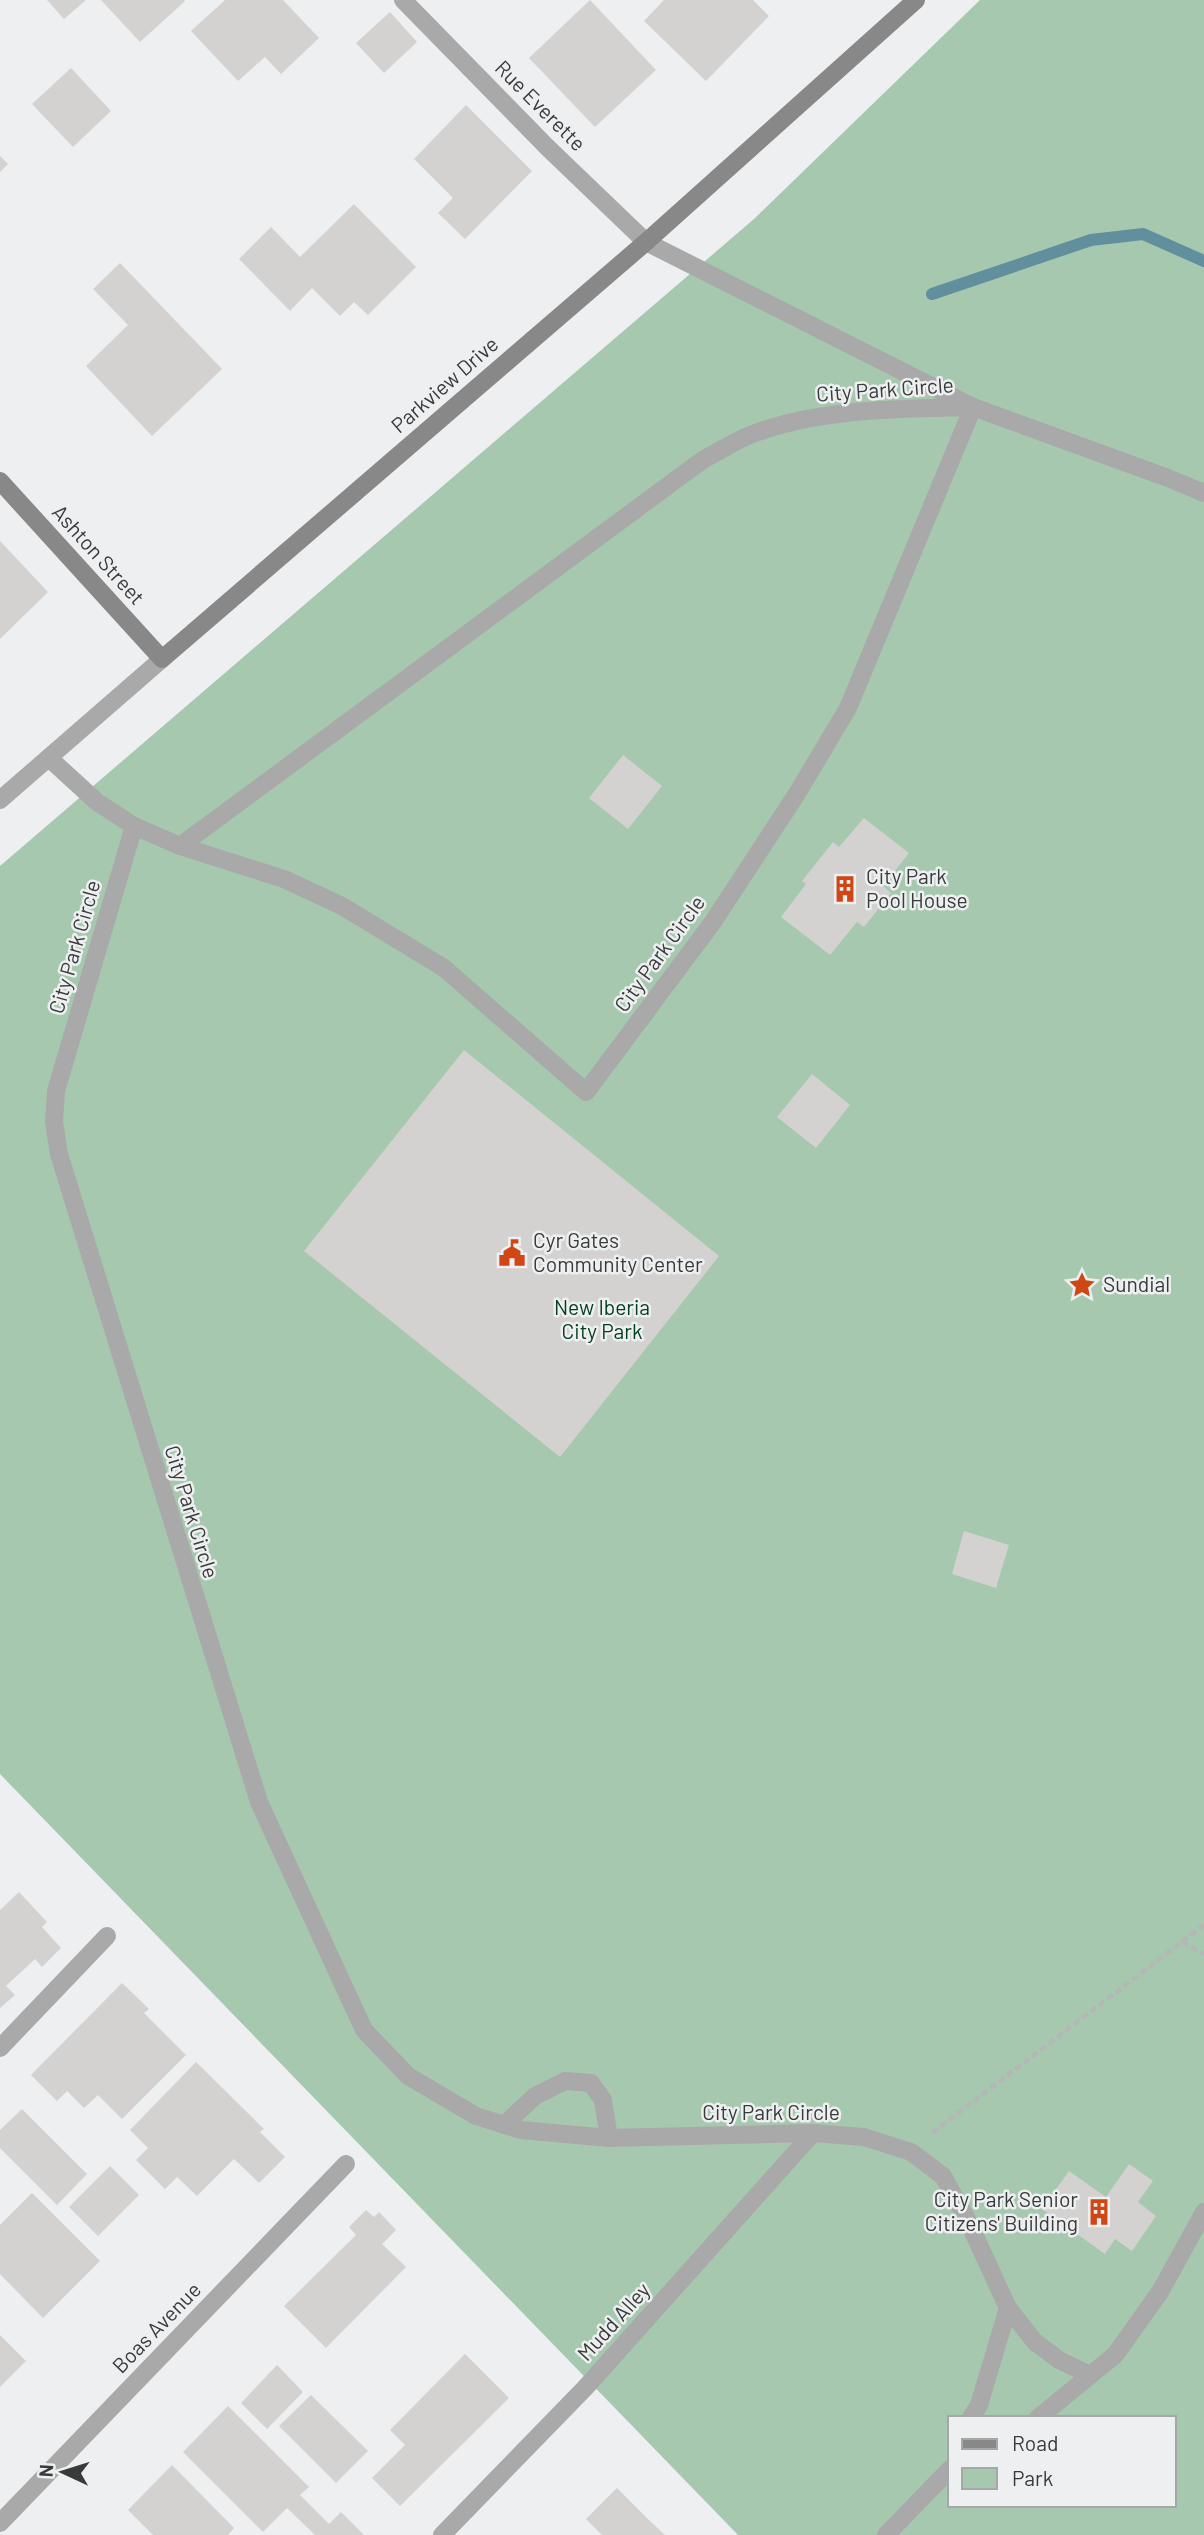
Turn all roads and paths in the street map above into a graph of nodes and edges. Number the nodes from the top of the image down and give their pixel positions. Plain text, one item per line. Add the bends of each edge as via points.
1 (403, 0) edge
2 (916, 0) edge
3 (646, 242) junction
4 (973, 407) junction
5 (0, 481) edge
6 (1204, 493) edge
7 (162, 659) junction
8 (49, 758) junction
9 (0, 800) edge
10 (134, 826) junction
11 (180, 846) junction
12 (1204, 1925) edge
13 (107, 1936) dead end
14 (1182, 1942) junction
15 (1204, 1954) edge
16 (0, 2048) edge
17 (504, 2125) junction
18 (813, 2133) junction
19 (609, 2138) junction
20 (911, 2152) junction
21 (346, 2164) dead end
22 (1204, 2213) edge
23 (1009, 2308) junction
24 (1090, 2375) junction
25 (972, 2416) edge
26 (1040, 2416) edge
27 (948, 2471) edge
28 (0, 2523) edge
29 (442, 2535) edge
30 (886, 2535) edge

1 - 3 street, Rue Everette
2 - 3 main road, Parkview Drive
3 - 4 street, City Park Circle
3 - 7 main road, Parkview Drive
4 - 6 street, City Park Circle
4 - 11 street, City Park Circle via 815,416 756,432 704,459
4 - 11 street, City Park Circle via 848,708 713,922 586,1092 432,961 341,906 284,879
5 - 7 main road, Ashton Street
7 - 8 street, Parkview Drive
8 - 9 street, Parkview Drive
8 - 10 street, City Park Circle via 97,802
10 - 11 street, City Park Circle
10 - 17 street, City Park Circle via 55,1091 54,1122 78,1221 258,1802 363,2029 408,2076 477,2116
12 - 14 path
13 - 16 street
14 - 15 path
14 - 20 path
17 - 19 street, City Park Circle
17 - 19 street via 535,2096 565,2081 591,2082 603,2100
18 - 19 street, City Park Circle
18 - 20 street, City Park Circle via 864,2137
18 - 29 street, Mudd Alley via 585,2388
20 - 23 street, City Park Circle via 943,2176
21 - 28 street, Boas Avenue
22 - 24 street via 1160,2292 1115,2355
23 - 24 street, City Park Circle via 1035,2342
23 - 25 street
24 - 26 street
27 - 30 street

